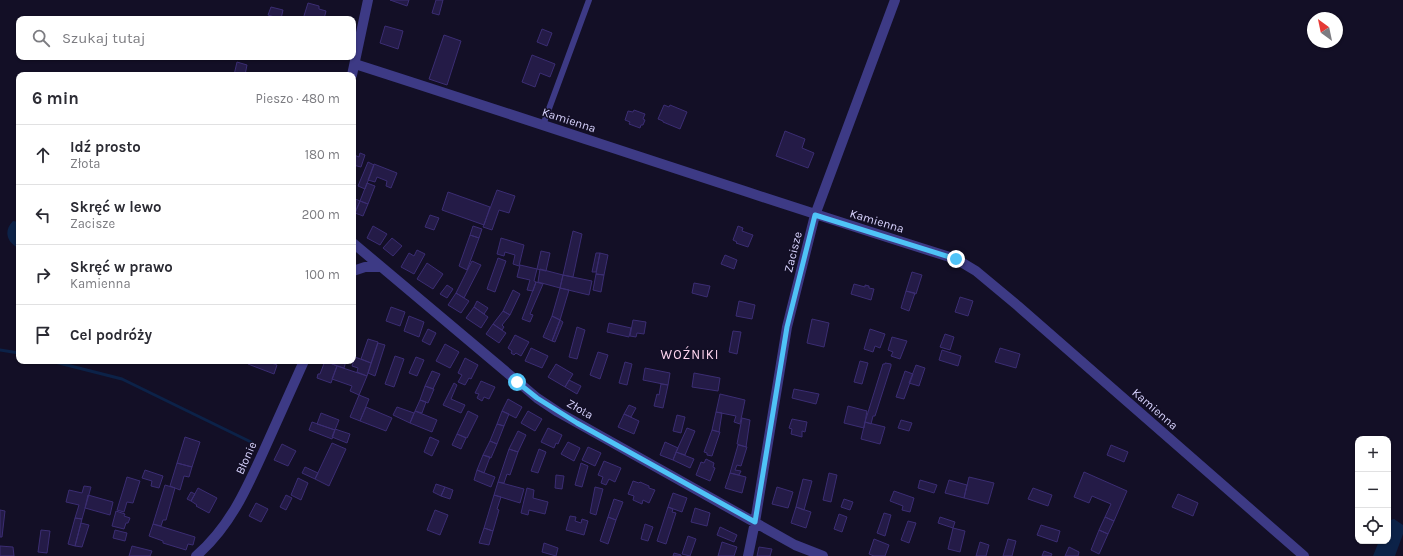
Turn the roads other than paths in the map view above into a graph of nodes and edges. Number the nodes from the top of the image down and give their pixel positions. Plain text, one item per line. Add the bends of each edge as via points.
1 (368, 0) edge
2 (589, 0) edge
3 (896, 0) edge
4 (356, 59) edge
5 (356, 60) edge
6 (355, 64) junction
7 (353, 72) edge
8 (543, 125) junction
9 (815, 215) junction
10 (356, 246) edge
11 (380, 267) junction
12 (356, 270) edge
13 (303, 364) edge
14 (755, 522) junction
15 (196, 556) edge
16 (748, 556) edge
17 (823, 556) edge
18 (1304, 556) edge

1 - 4 street
2 - 8 lane
3 - 9 street, Zacisze
5 - 6 street
6 - 7 street
6 - 8 street, Kamienna
8 - 9 street, Kamienna
9 - 14 street, Zacisze via 787,327
9 - 18 street, Kamienna via 956,259 976,271
10 - 11 street, Złota
11 - 12 street
11 - 14 street, Złota via 537,398
13 - 15 street, Błonie via 244,495 220,533
14 - 16 street, Zacisze
14 - 17 street, Złota via 795,545

